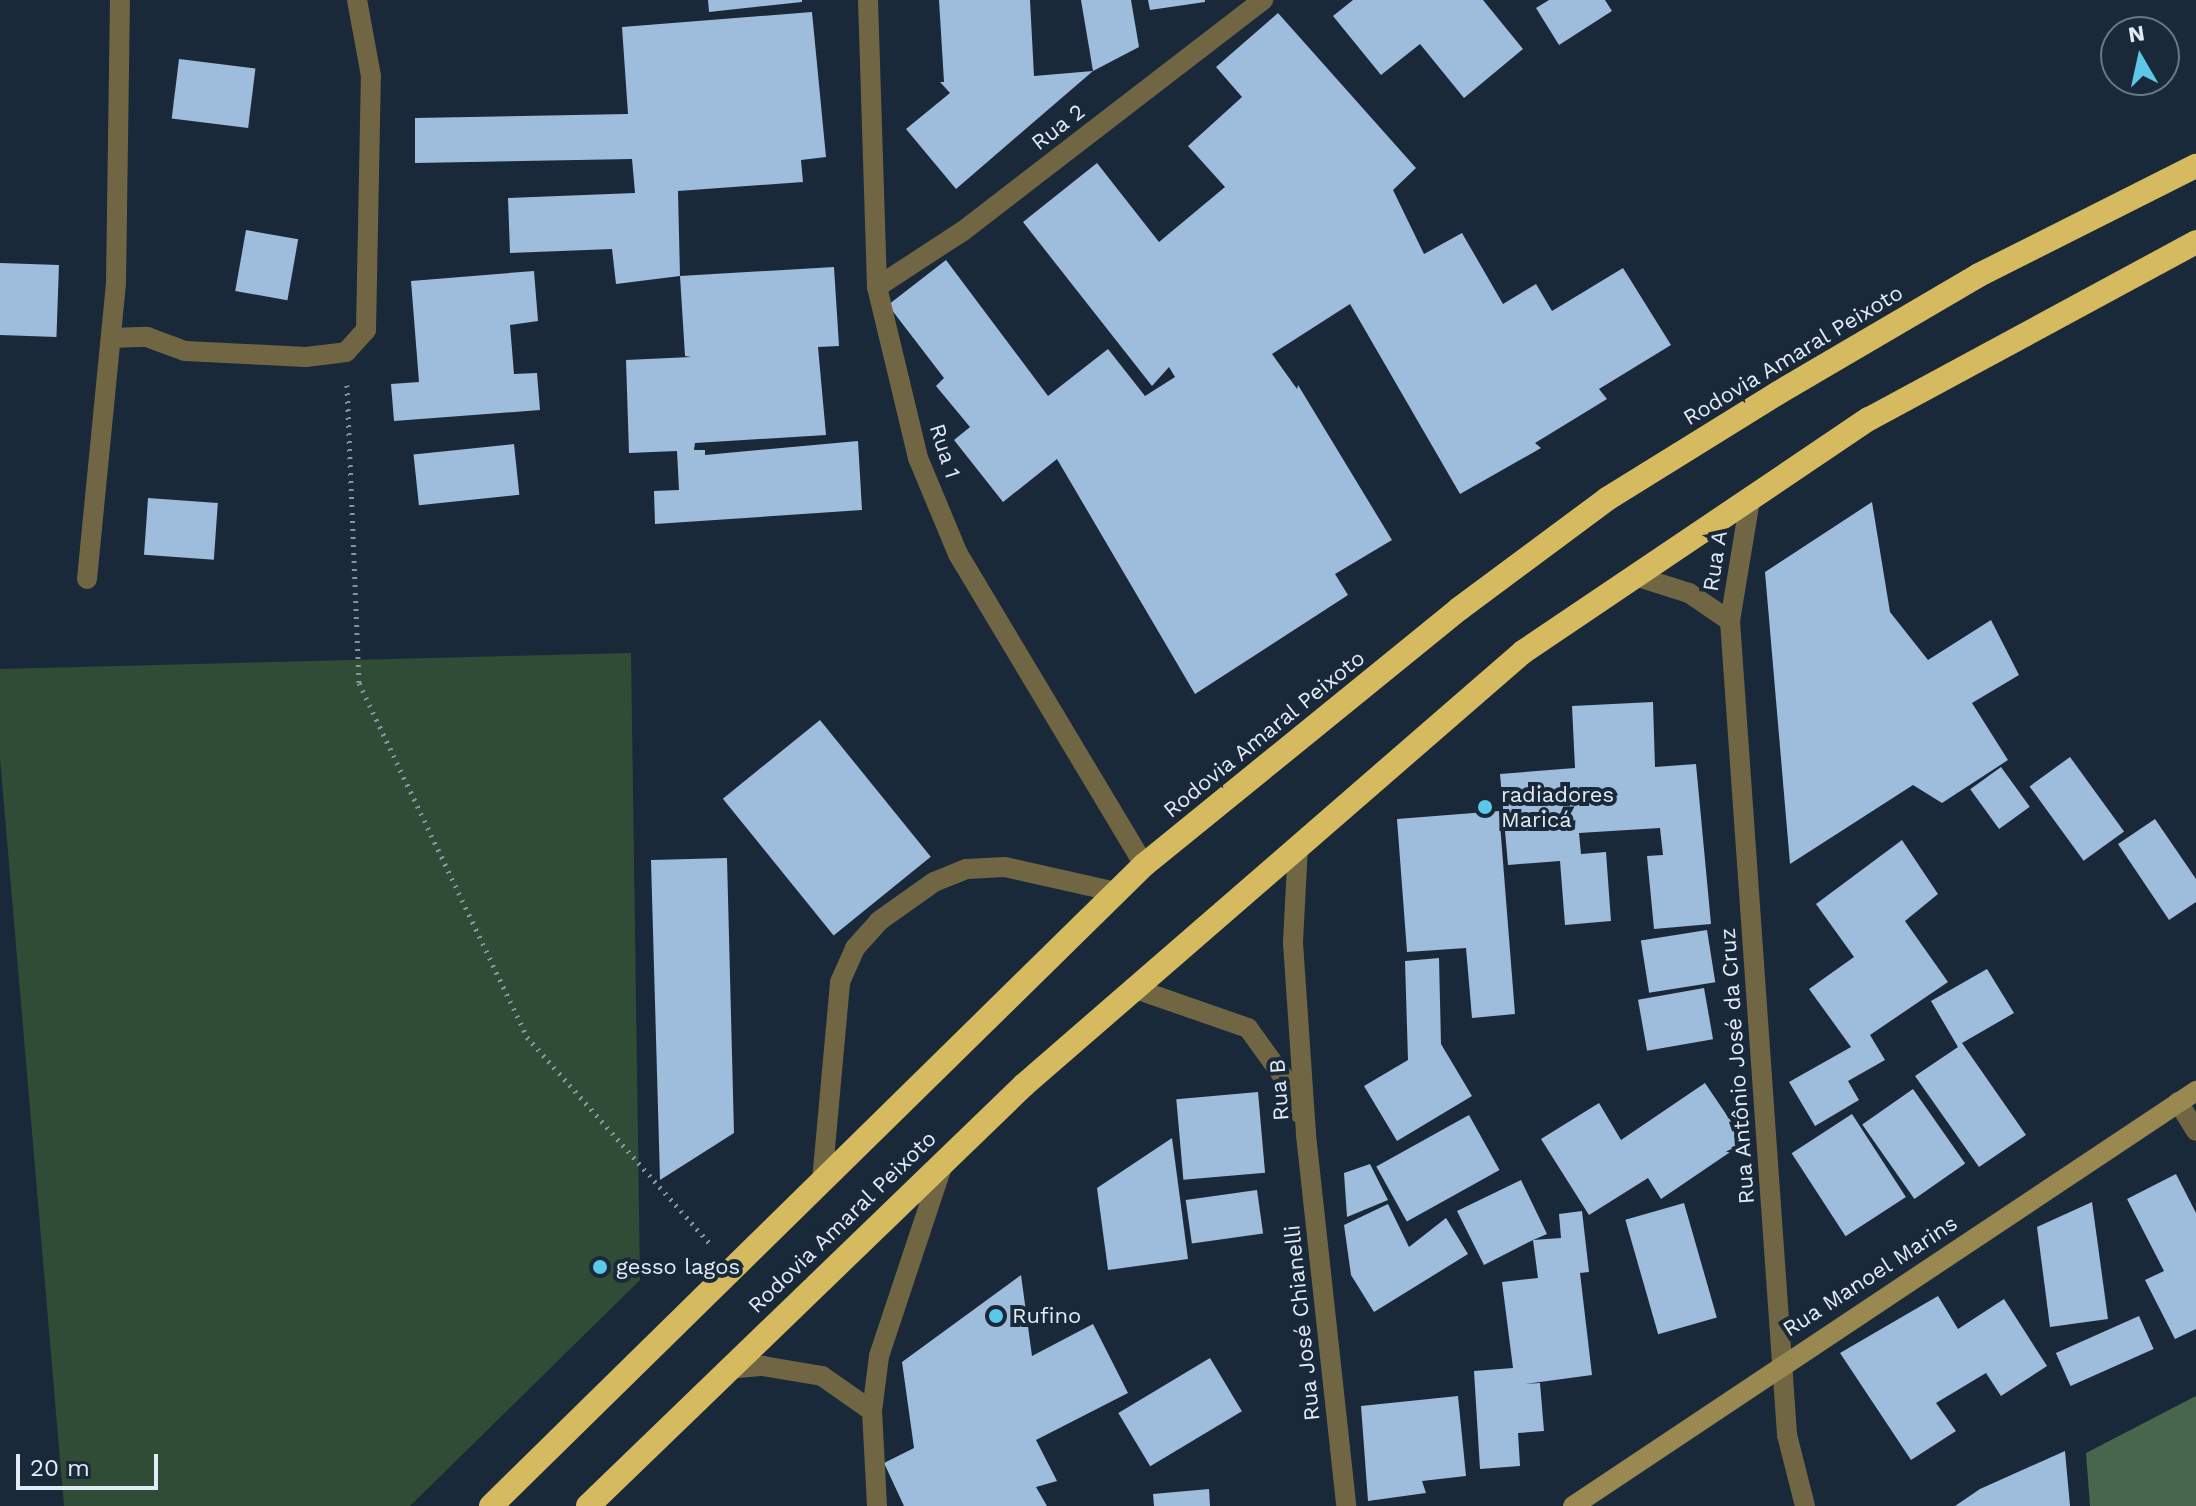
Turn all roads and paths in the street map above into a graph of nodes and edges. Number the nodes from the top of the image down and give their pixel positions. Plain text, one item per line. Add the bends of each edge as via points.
1 (120, 0) edge
2 (357, 0) edge
3 (868, 0) edge
4 (1263, 0) edge
5 (2196, 166) edge
6 (2196, 242) edge
7 (877, 287) junction
8 (111, 338) junction
9 (346, 352) junction
10 (1750, 500) junction
11 (1635, 576) junction
12 (87, 579) dead end
13 (1730, 621) junction
14 (1298, 846) junction
15 (1144, 865) junction
16 (1116, 892) junction
17 (1133, 988) junction
18 (2196, 1091) edge
19 (2178, 1102) junction
20 (2196, 1131) edge
21 (1306, 1135) junction
22 (946, 1156) junction
23 (822, 1181) junction
24 (732, 1269) junction
25 (1782, 1363) junction
26 (727, 1369) junction
27 (872, 1411) junction
28 (491, 1506) edge
29 (588, 1506) edge
30 (877, 1506) edge
31 (1346, 1506) edge
32 (1573, 1506) edge
33 (1805, 1506) edge

1 - 8 street
2 - 9 street via 371,76 366,330
3 - 7 street, Rua 1
4 - 7 street, Rua 2 via 963,231
5 - 15 highway, Rodovia Amaral Peixoto via 1979,275 1607,499 1459,609
6 - 10 highway, Rodovia Amaral Peixoto via 1869,419
7 - 15 street, Rua 1 via 918,458 958,554
8 - 9 street via 147,337 185,351 306,357
8 - 12 street
9 - 24 path via 359,683 527,1037
10 - 11 highway, Rodovia Amaral Peixoto
10 - 13 street, Rua A
11 - 13 street, Rua A via 1689,593
11 - 14 highway, Rodovia Amaral Peixoto via 1523,652
13 - 25 street, Rua Antônio José da Cruz
14 - 17 highway, Rodovia Amaral Peixoto
14 - 21 street, Rua B via 1293,943
15 - 16 highway, Rodovia Amaral Peixoto
16 - 23 highway, Rodovia Amaral Peixoto
16 - 23 street via 1005,867 967,869 934,882 879,921 855,948 840,982
17 - 21 street, Rua B via 1248,1028 1287,1082
17 - 22 highway, Rodovia Amaral Peixoto
18 - 19 main road, Rua Manoel Marins
19 - 20 street
19 - 25 main road, Rua Manoel Marins
21 - 31 street, Rua José Chianelli
22 - 26 highway, Rodovia Amaral Peixoto
22 - 27 street via 879,1356
23 - 24 highway, Rodovia Amaral Peixoto
24 - 28 highway, Rodovia Amaral Peixoto
25 - 32 main road, Rua Manoel Marins
25 - 33 street, Rua Antônio José da Cruz via 1787,1435
26 - 27 street via 763,1366 822,1376
26 - 29 highway, Rodovia Amaral Peixoto
27 - 30 street

